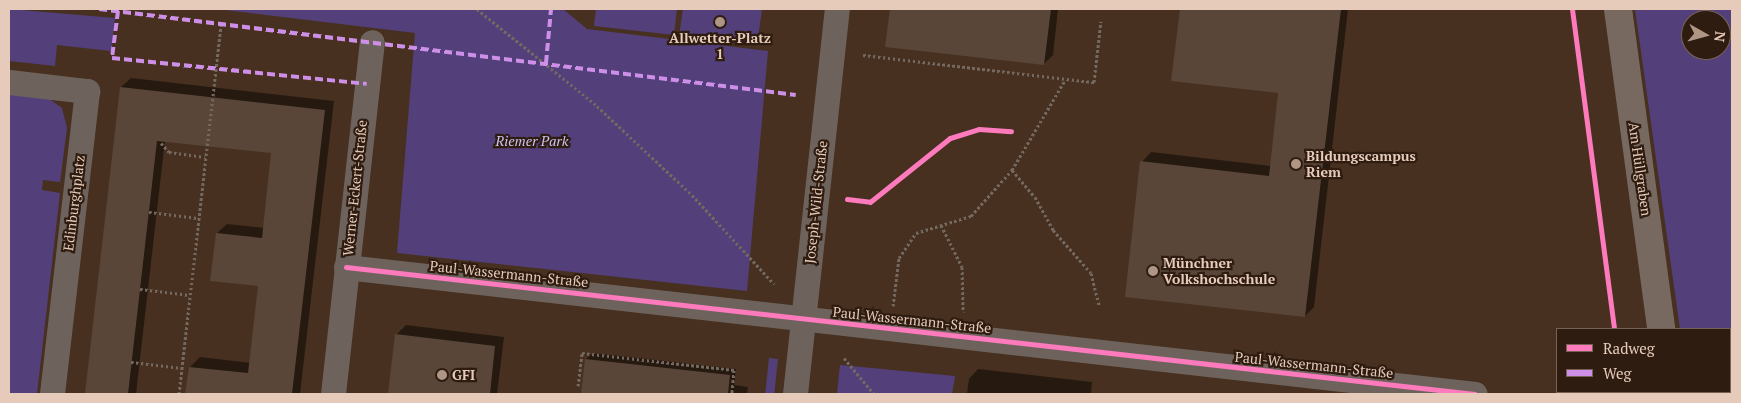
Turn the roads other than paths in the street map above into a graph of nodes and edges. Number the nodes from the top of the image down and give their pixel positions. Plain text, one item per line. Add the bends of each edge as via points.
1 (836, 9) edge
2 (1618, 9) edge
3 (372, 42) dead end
4 (9, 82) edge
5 (346, 267) junction
6 (803, 319) junction
7 (1661, 328) edge
8 (52, 394) edge
9 (333, 394) edge
10 (795, 394) edge
11 (1474, 394) edge

1 - 6 street, Joseph-Wild-Straße
2 - 7 main road, Am Hüllgraben
3 - 5 street, Werner-Eckert-Straße
4 - 8 street, Edinburghplatz via 87,91
5 - 6 street, Paul-Wassermann-Straße
5 - 9 street, Werner-Eckert-Straße
6 - 10 street, Joseph-Wild-Straße
6 - 11 street, Paul-Wassermann-Straße

